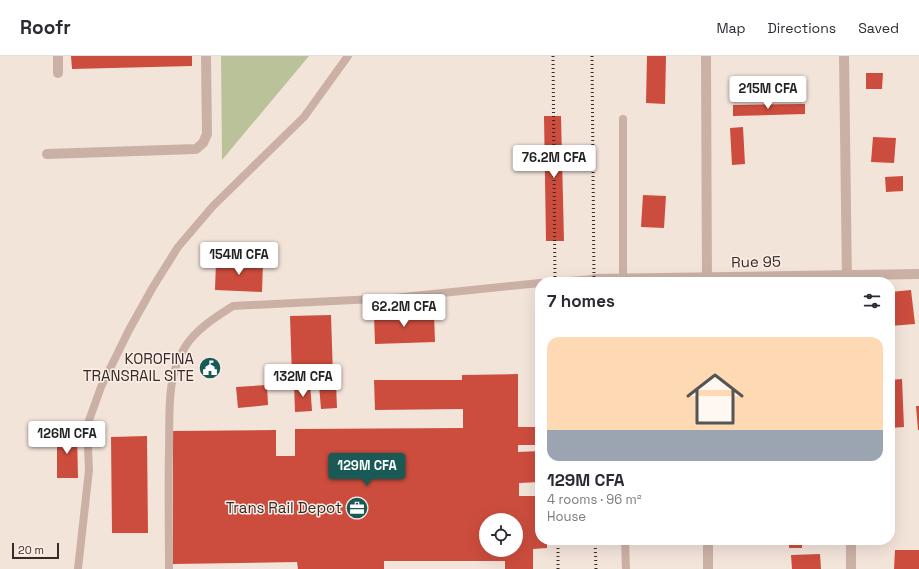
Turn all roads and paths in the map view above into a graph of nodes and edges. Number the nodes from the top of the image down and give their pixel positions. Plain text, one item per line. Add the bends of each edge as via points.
1 (58, 56) edge
2 (206, 56) edge
3 (348, 56) edge
4 (706, 56) edge
5 (844, 56) edge
6 (58, 73) dead end
7 (623, 119) dead end
8 (47, 154) dead end
9 (919, 274) edge
10 (623, 277) edge
11 (707, 277) edge
12 (847, 277) edge
13 (876, 277) edge
14 (535, 284) edge
15 (625, 545) edge
16 (708, 545) edge
17 (851, 545) edge
18 (78, 569) edge
19 (169, 569) edge
20 (626, 569) edge
21 (708, 569) edge
22 (851, 569) edge

1 - 6 street
2 - 8 street via 207,134 203,143 196,149
3 - 18 lane via 304,117 213,206 178,247 129,330 101,387 87,426 89,470
4 - 11 street
5 - 12 street
7 - 10 lane
9 - 13 street, Rue 95
14 - 19 lane via 394,298 233,306 212,319 185,346 176,367 170,396
15 - 20 lane
16 - 21 street
17 - 22 street

